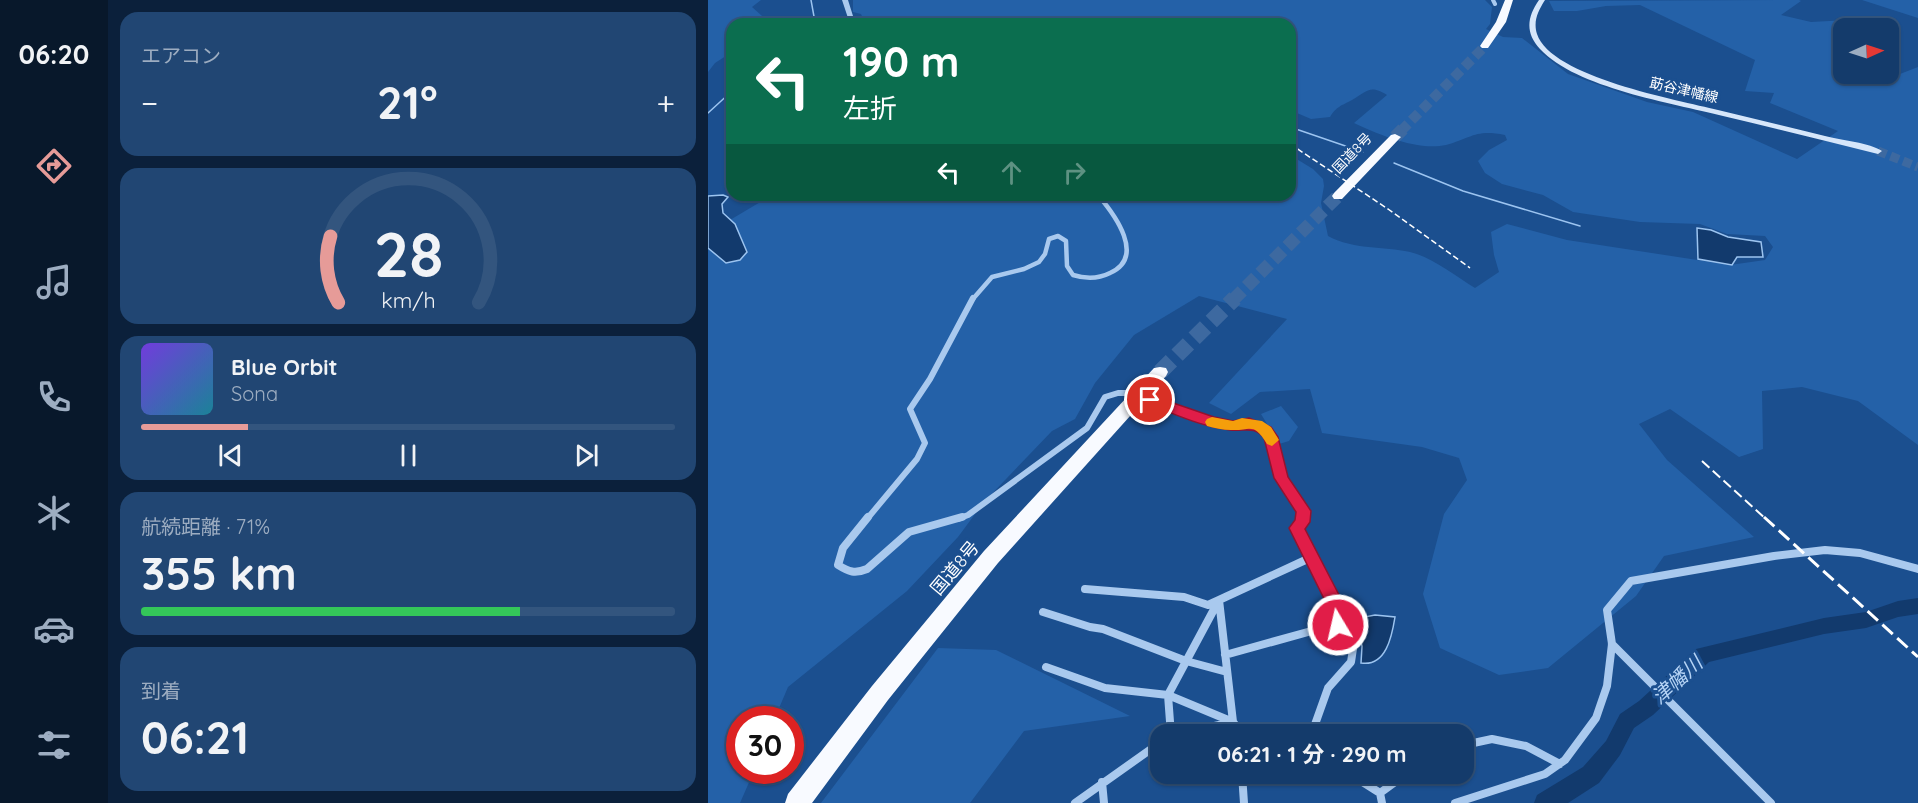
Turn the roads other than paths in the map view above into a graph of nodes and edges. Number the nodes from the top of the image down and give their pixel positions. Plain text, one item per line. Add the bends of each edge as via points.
1 (845, 0) edge
2 (1509, 0) edge
3 (1515, 0) edge
4 (1542, 0) edge
5 (1497, 1) edge
6 (1506, 11) junction
7 (852, 18) edge
8 (1498, 27) junction
9 (1485, 46) tunnel mouth
10 (1395, 137) tunnel mouth
11 (1878, 151) tunnel mouth
12 (1338, 196) tunnel mouth
13 (1103, 201) edge
14 (1160, 372) tunnel mouth
15 (1131, 393) dead end
16 (1150, 400) dead end
17 (1312, 557) junction
18 (1918, 569) edge
19 (1085, 589) dead end
20 (1219, 600) junction
21 (1044, 612) dead end
22 (1344, 622) junction
23 (1612, 644) junction
24 (1225, 655) junction
25 (1186, 661) junction
26 (1046, 667) dead end
27 (1227, 672) junction
28 (1168, 695) junction
29 (1171, 724) edge
30 (1227, 724) edge
31 (1236, 724) edge
32 (1317, 724) edge
33 (1474, 743) edge
34 (1150, 749) edge
35 (1560, 764) junction
36 (1102, 782) junction
37 (1243, 784) edge
38 (1363, 784) edge
39 (1396, 784) edge
40 (1381, 798) edge
41 (797, 803) edge
42 (1075, 803) edge
43 (1104, 803) edge
44 (1244, 803) edge
45 (1455, 803) edge
46 (1771, 803) edge

1 - 7 street
2 - 6 highway
3 - 6 highway
4 - 11 main road, 莇谷津幡線 via 1531,22 1538,41 1547,52 1594,79
5 - 8 highway
6 - 8 highway
8 - 9 highway
10 - 12 highway, 国道8号
13 - 15 street via 1125,241 1128,254 1122,267 1100,277 1076,274 1067,268 1066,241 1054,237 1049,239 1038,262 987,280 910,409 925,443 917,459 843,548 838,565 844,572 853,573 873,567 910,531 968,515 1087,428 1105,395
14 - 41 highway, 国道8号 via 990,557
16 - 17 street via 1212,422 1233,426 1249,423 1266,430 1281,478 1303,511 1297,528
17 - 20 street
17 - 22 street
18 - 23 street via 1860,554 1825,550 1631,581 1607,610
19 - 20 street via 1184,597 1208,605
20 - 24 street
20 - 25 street
21 - 25 street
22 - 24 street
22 - 32 street via 1354,642 1351,662 1328,688
23 - 35 street via 1607,686 1596,718
23 - 46 street
24 - 27 street
25 - 27 street
25 - 28 street
26 - 28 street via 1105,688
27 - 31 street
28 - 29 street
28 - 30 street
33 - 35 street via 1492,739 1526,746
34 - 36 street
35 - 45 street via 1545,774
36 - 42 street
36 - 43 street
37 - 44 street
38 - 40 street
39 - 40 street

